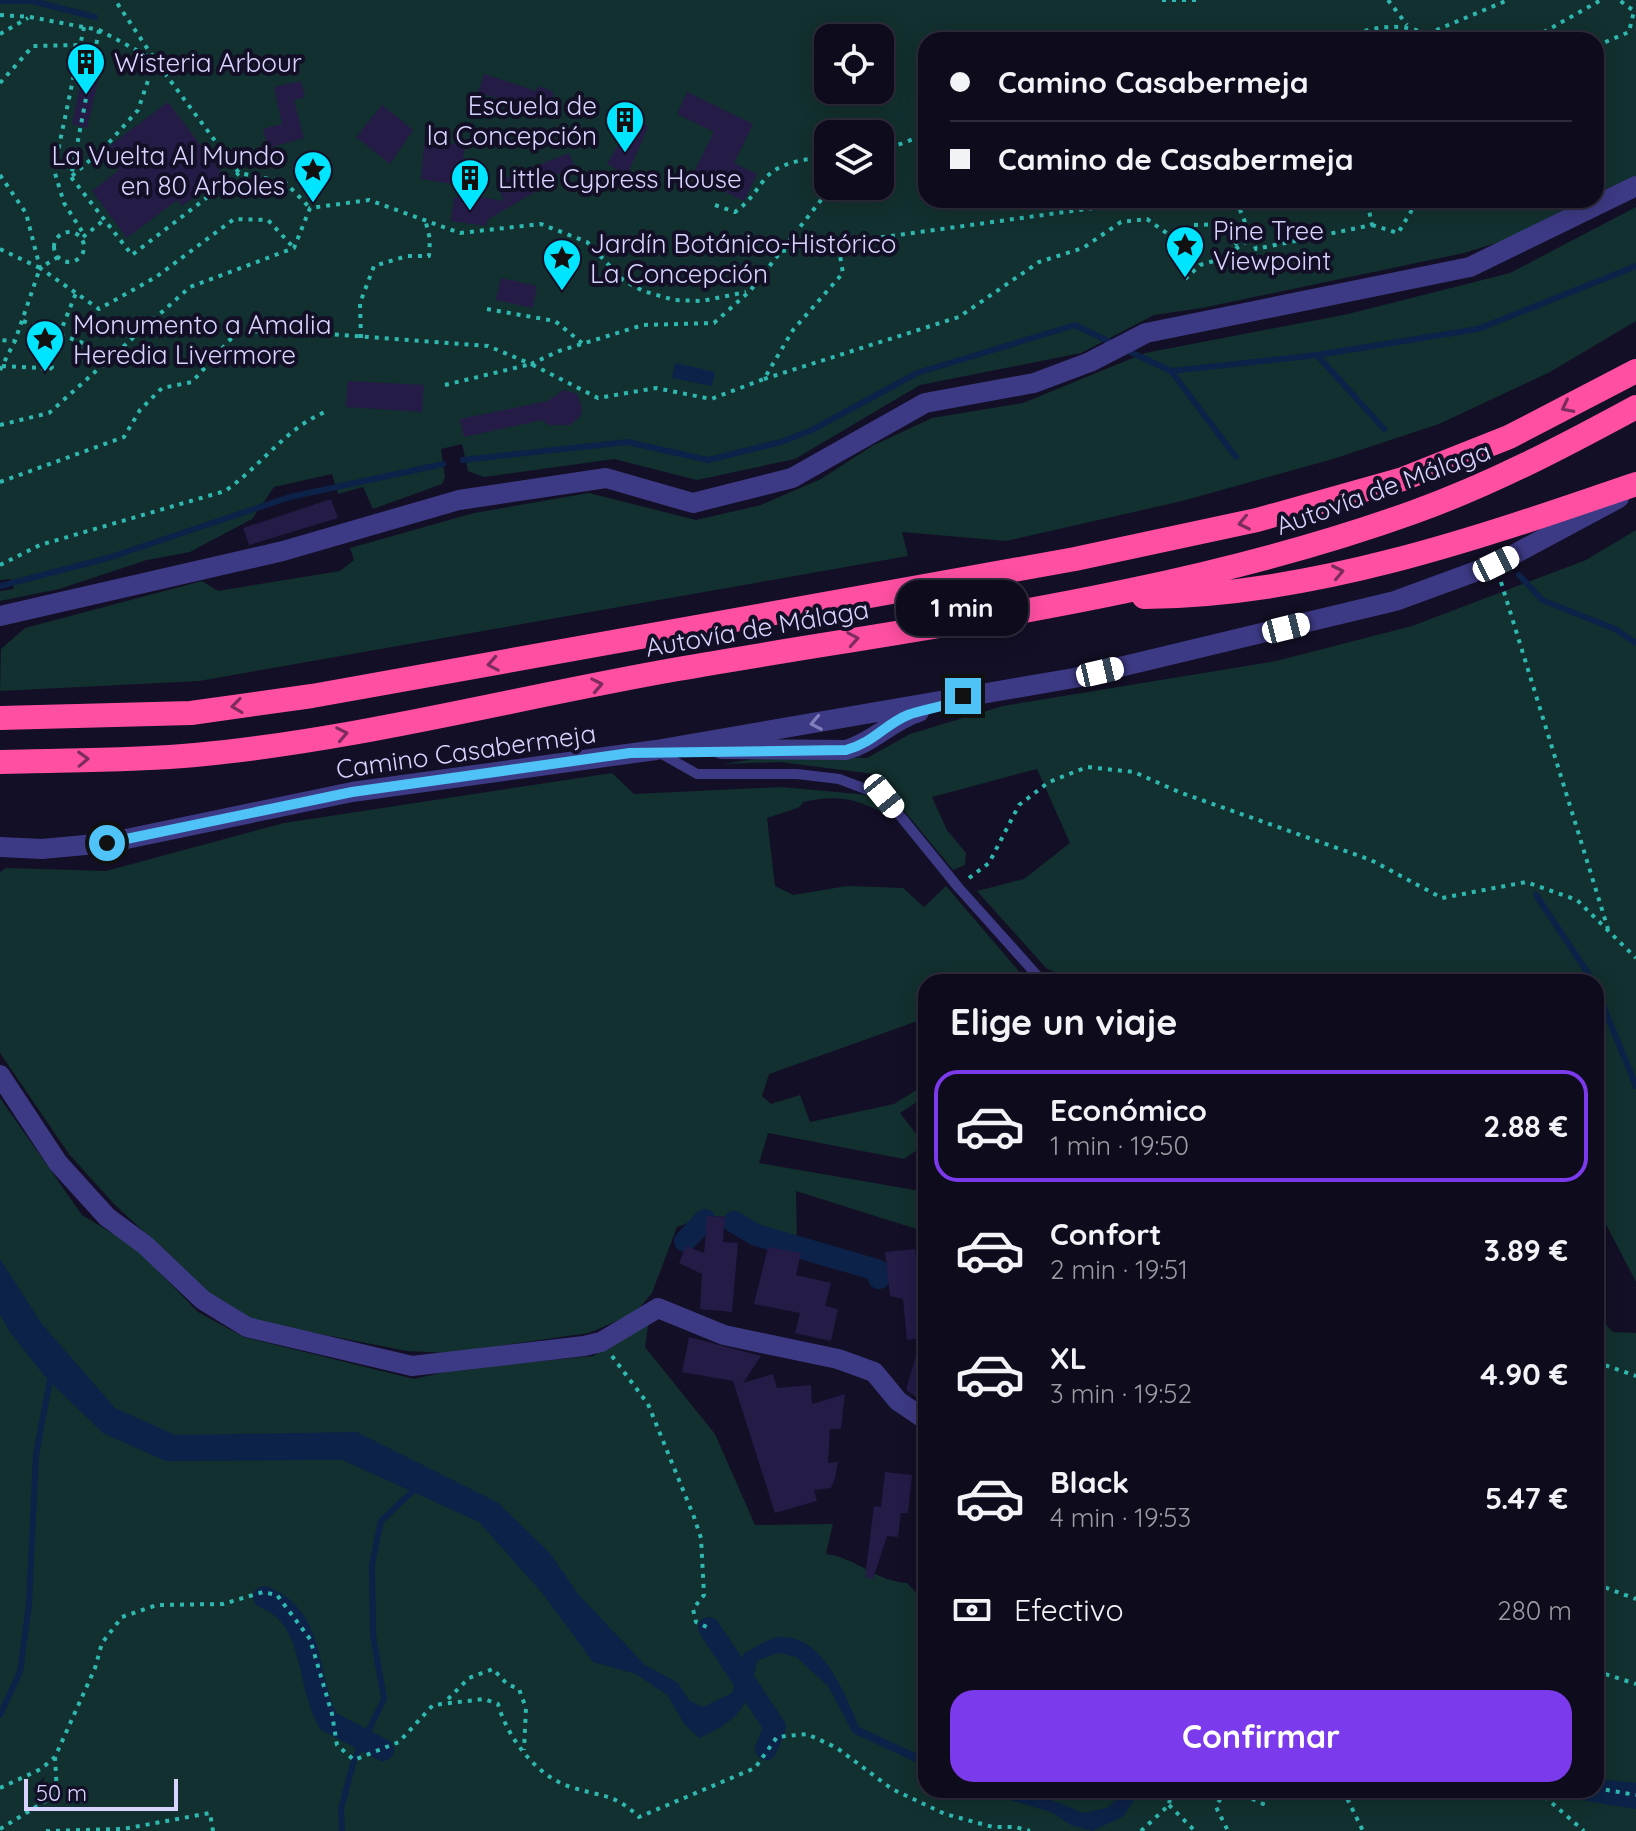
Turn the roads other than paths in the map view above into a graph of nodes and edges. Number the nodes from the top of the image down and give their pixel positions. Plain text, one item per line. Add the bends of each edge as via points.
1 (1636, 186) edge
2 (1604, 202) edge
3 (1591, 208) edge
4 (1636, 371) edge
5 (1636, 407) edge
6 (1636, 486) edge
7 (1094, 598) junction
8 (0, 616) edge
9 (956, 697) junction
10 (0, 718) edge
11 (656, 750) junction
12 (0, 762) edge
13 (0, 847) edge
14 (1036, 974) edge
15 (0, 1075) edge
16 (918, 1415) edge

1 - 2 street
3 - 8 street via 1470,267 1146,333 1034,383 925,403 792,478 693,503 606,478 459,500 283,551
4 -> 10 highway, Autovía de Málaga via 1482,447 1403,479 1257,520 1075,559 340,692 191,713
5 - 7 highway, Autovía de Málaga via 1525,466 1416,511 1266,560
7 -> 6 highway via 1178,597 1392,561
6 - 9 street via 1496,564 1395,601 1074,678
12 -> 7 highway, Autovía de Málaga via 194,755 321,738
9 -> 11 street
9 - 11 street via 954,703 905,716 879,737 846,750
11 - 13 street, Camino Casabermeja via 352,792 107,843
11 - 14 lane via 697,774 797,774 860,784 884,796
15 - 16 street via 58,1163 107,1217 203,1300 247,1327 412,1366 601,1342 658,1308 724,1335 838,1359 874,1372 898,1401

